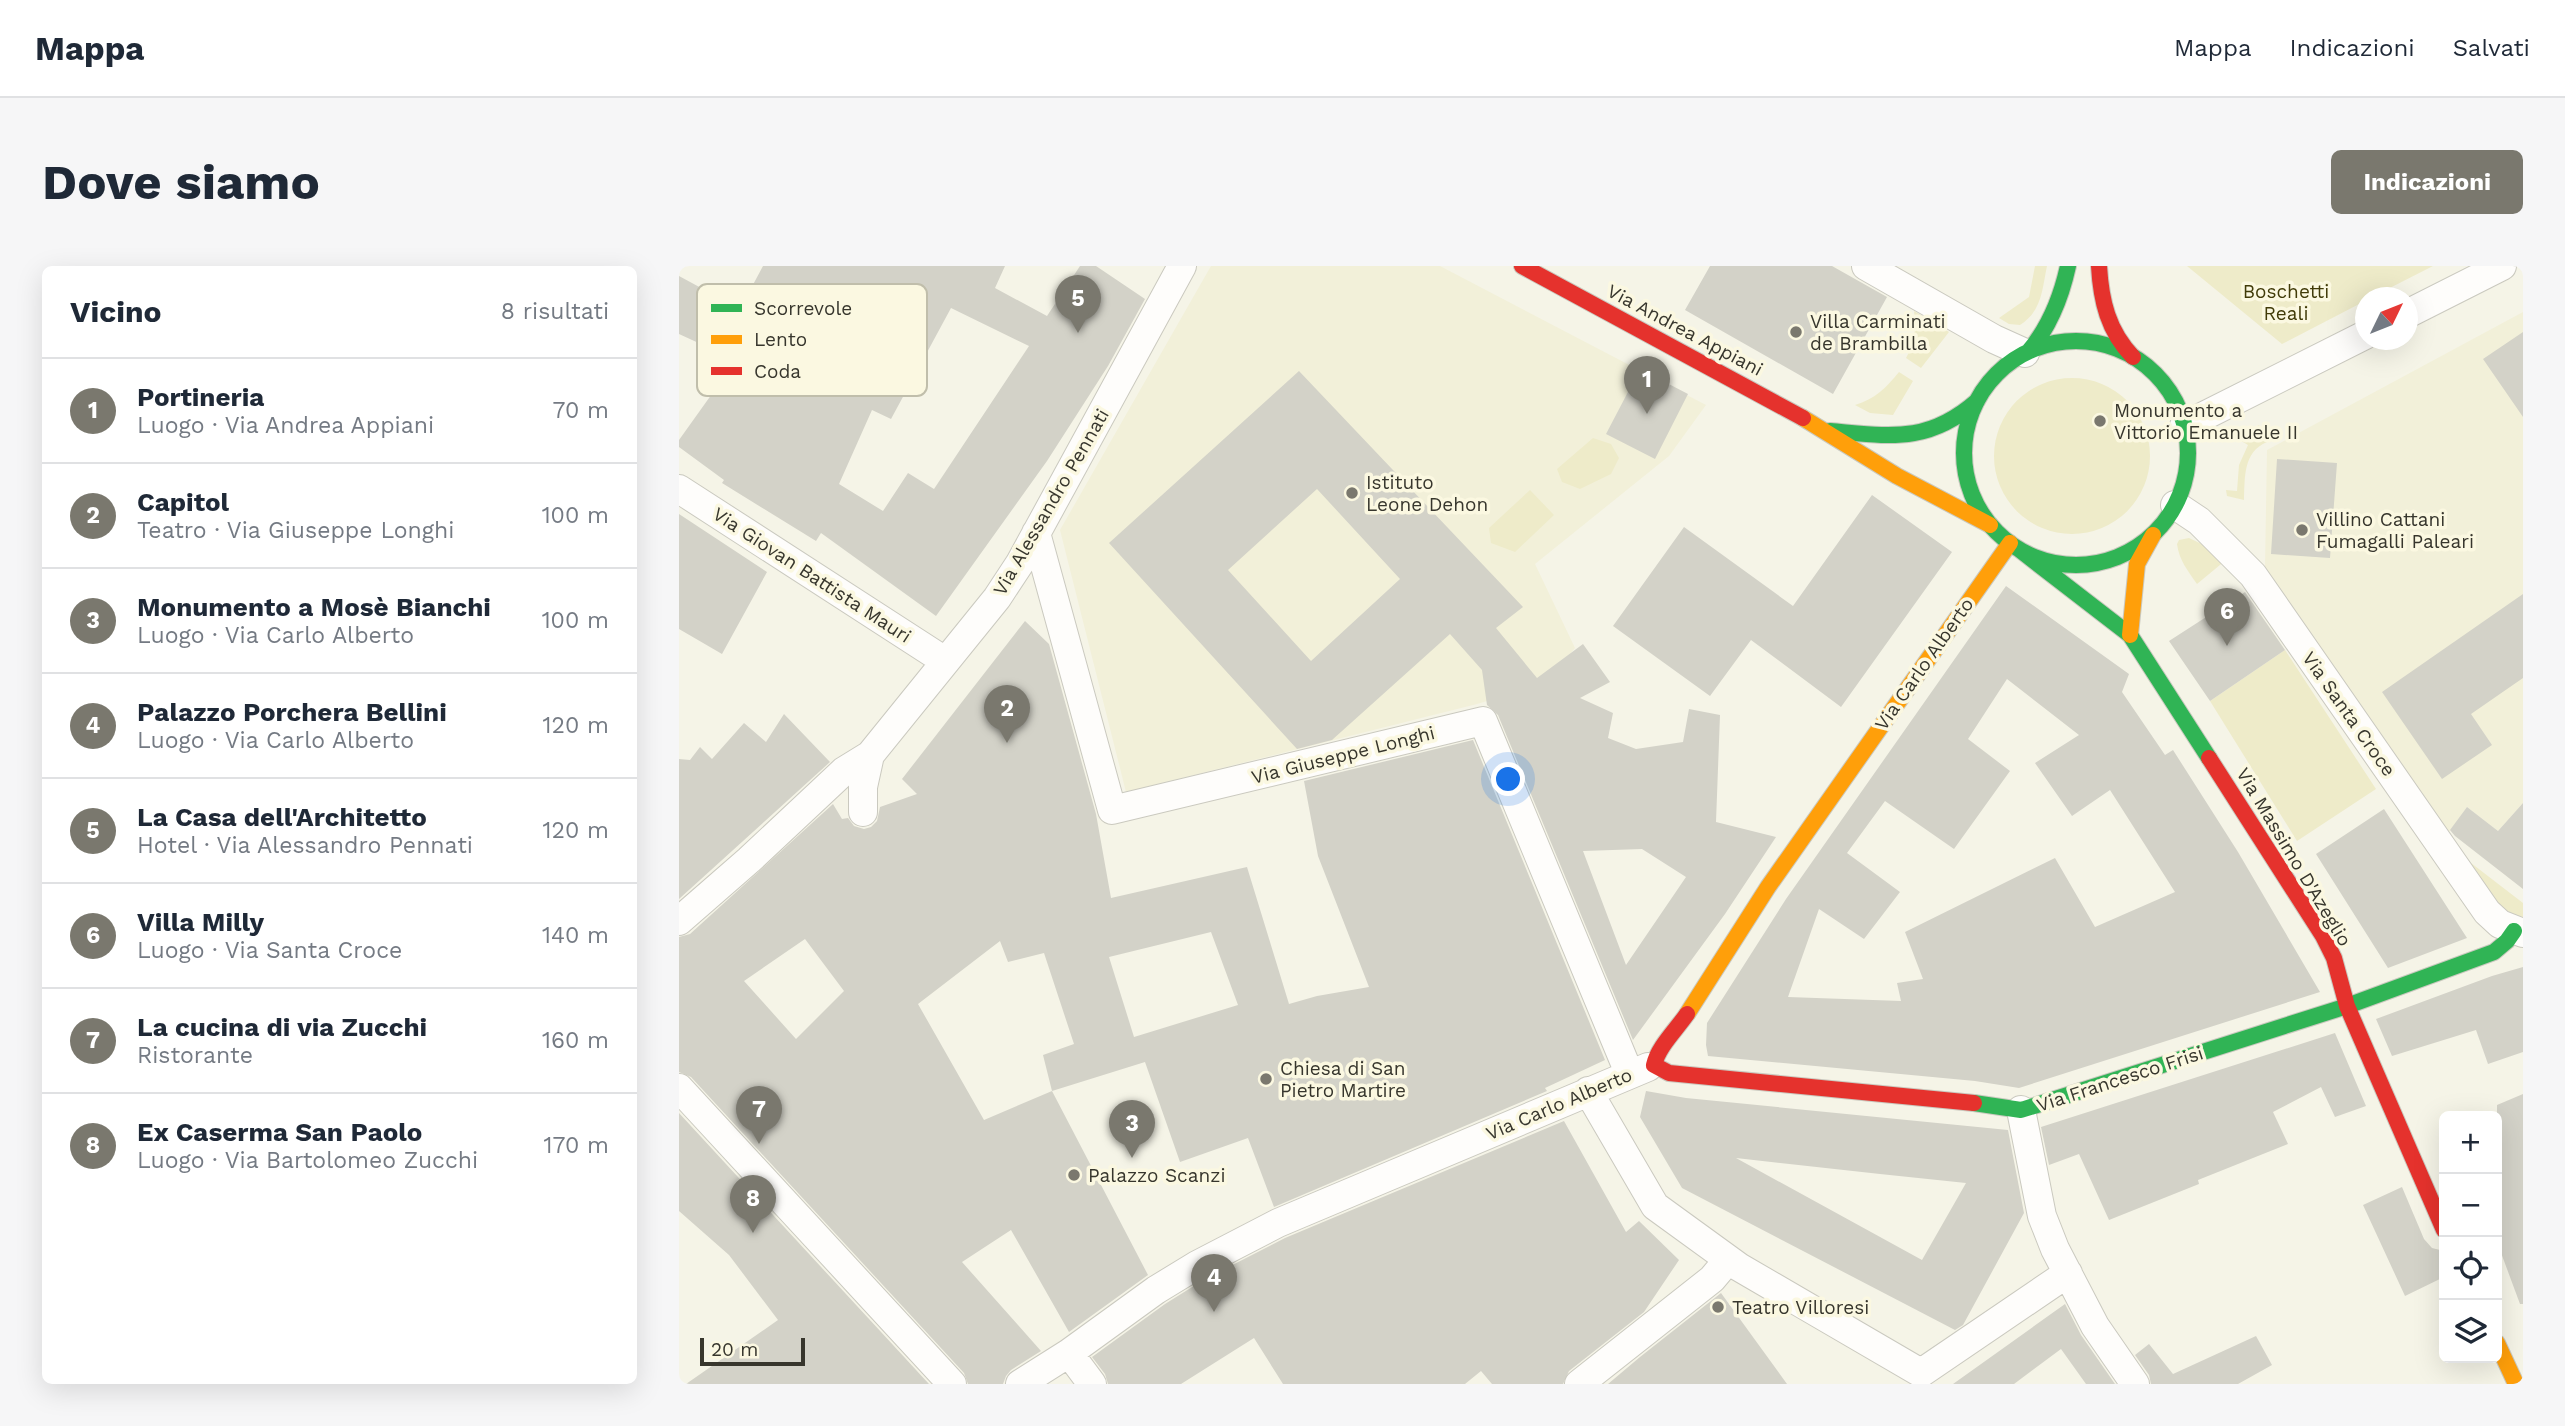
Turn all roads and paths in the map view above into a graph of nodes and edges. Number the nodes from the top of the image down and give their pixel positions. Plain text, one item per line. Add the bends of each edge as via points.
1 (1182, 266) edge
2 (1522, 266) edge
3 (1866, 266) edge
4 (2068, 266) edge
5 (2099, 266) edge
6 (2502, 266) edge
7 (2418, 308) edge
8 (2355, 340) edge
9 (2027, 352) junction
10 (2133, 357) junction
11 (1977, 401) junction
12 (2184, 426) junction
13 (1828, 431) junction
14 (679, 489) edge
15 (2175, 505) junction
16 (1990, 525) junction
17 (1036, 533) junction
18 (2153, 535) junction
19 (2015, 546) junction
20 (2130, 635) junction
21 (945, 661) junction
22 (870, 755) junction
23 (863, 812) dead end
24 (679, 921) edge
25 (2518, 932) edge
26 (2347, 1006) junction
27 (1642, 1069) junction
28 (679, 1088) edge
29 (1588, 1091) junction
30 (2021, 1110) junction
31 (2439, 1218) edge
32 (1720, 1270) junction
33 (2068, 1273) junction
34 (1069, 1353) junction
35 (2502, 1354) edge
36 (952, 1384) edge
37 (1020, 1384) edge
38 (1092, 1384) edge
39 (1579, 1384) edge
40 (2135, 1384) edge
41 (2516, 1384) edge

1 - 17 street, Via Alessandro Pennati
2 - 13 street, Via Andrea Appiani
3 - 9 street via 1994,339
4 - 9 street via 2055,313
5 - 10 street via 2106,319
6 - 7 street
8 - 12 street
9 - 10 street via 2080,341
9 - 11 street via 1996,374
10 - 12 street via 2161,380
11 - 13 street, Via Andrea Appiani via 1949,423 1916,435
11 - 16 street via 1966,432 1965,465 1973,497
12 - 15 street via 2186,471
13 - 16 street, Via Andrea Appiani via 1896,476
14 - 21 street, Via Giovan Battista Mauri
15 - 18 street
15 - 25 street, Via Santa Croce via 2199,521 2253,575 2487,912
16 - 19 street
17 - 21 street, Via Alessandro Pennati via 997,598
17 - 27 street, Via Giuseppe Longhi via 1112,810 1483,721
18 - 19 street via 2121,556 2089,564 2056,563
18 - 20 street via 2137,564
19 - 20 street, Via Massimo D'Azeglio
19 - 27 street, Via Carlo Alberto via 1768,887 1672,1037
20 - 26 street, Via Massimo D'Azeglio via 2323,936
21 - 22 street, Via Alessandro Pennati
22 - 23 street, Via Alessandro Pennati
22 - 24 street, Via Alessandro Pennati via 844,771
25 - 26 street, Via Francesco Frisi via 2494,952
26 - 30 street, Via Francesco Frisi
26 - 31 street, Via Massimo D'Azeglio
27 - 29 street, Via Carlo Alberto
27 - 30 street, Via Francesco Frisi
28 - 36 street
29 - 32 street via 1655,1206
29 - 34 street, Via Carlo Alberto via 1278,1223 1156,1290
30 - 33 street via 2042,1216
32 - 33 street via 1921,1373
32 - 39 street
33 - 40 street via 2095,1326
34 - 37 street, Via Carlo Alberto
34 - 38 street
35 - 41 street

